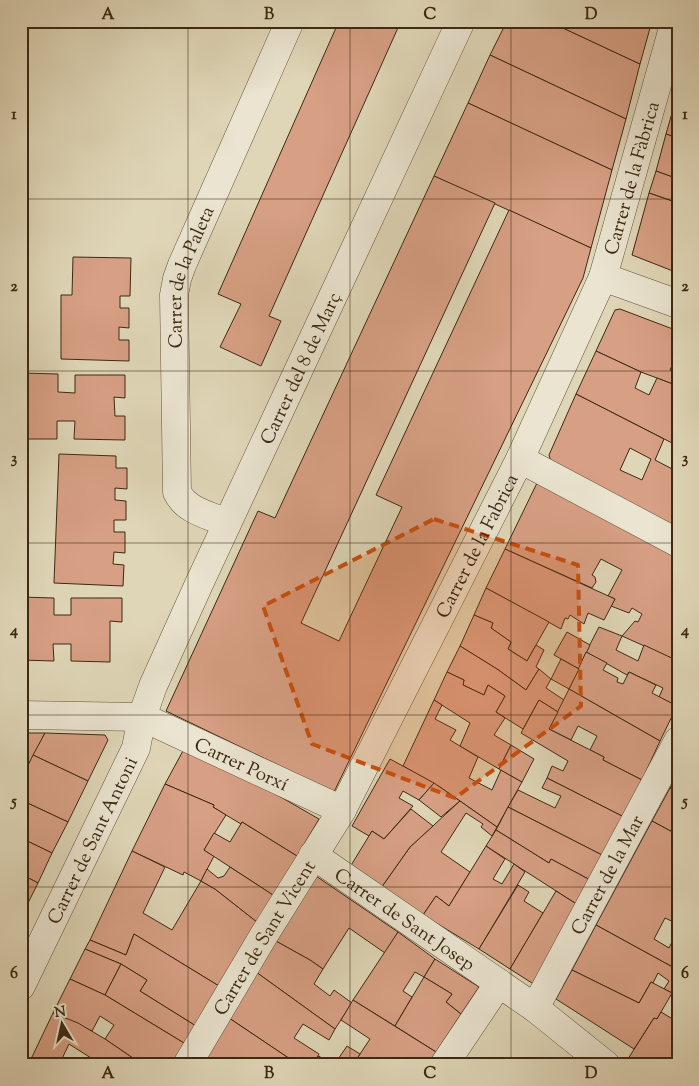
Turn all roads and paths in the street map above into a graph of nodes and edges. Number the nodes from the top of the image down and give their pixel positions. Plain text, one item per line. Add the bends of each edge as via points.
1 (290, 21) edge
2 (462, 21) edge
3 (675, 21) edge
4 (603, 277) junction
5 (678, 304) edge
6 (520, 458) junction
7 (227, 523) junction
8 (678, 543) edge
9 (21, 715) edge
10 (142, 717) junction
11 (678, 741) edge
12 (342, 810) junction
13 (313, 855) junction
14 (499, 983) junction
15 (21, 986) edge
16 (535, 1008) junction
17 (187, 1065) edge
18 (444, 1065) edge
19 (606, 1065) edge

1 - 7 street, Carrer de la Paleta via 176,279 178,492 188,507
2 - 7 street, Carrer del 8 de Març
3 - 4 street, Carrer de la Fàbrica
4 - 5 street
4 - 6 street, Carrer de la Fabrica
6 - 8 street
6 - 12 street, Carrer de la Fabrica
7 - 10 street, Carrer del 8 de Març
9 - 10 street
10 - 12 street, Carrer Porxí
10 - 15 street, Carrer de Sant Antoni via 136,748
11 - 16 street, Carrer de la Mar
12 - 13 street, Carrer de Sant Vicent
13 - 14 street, Carrer de Sant Josep
13 - 17 street, Carrer de Sant Vicent
14 - 16 street, Carrer de Sant Josep
14 - 18 street
16 - 19 street, Carrer de Sant Josep

